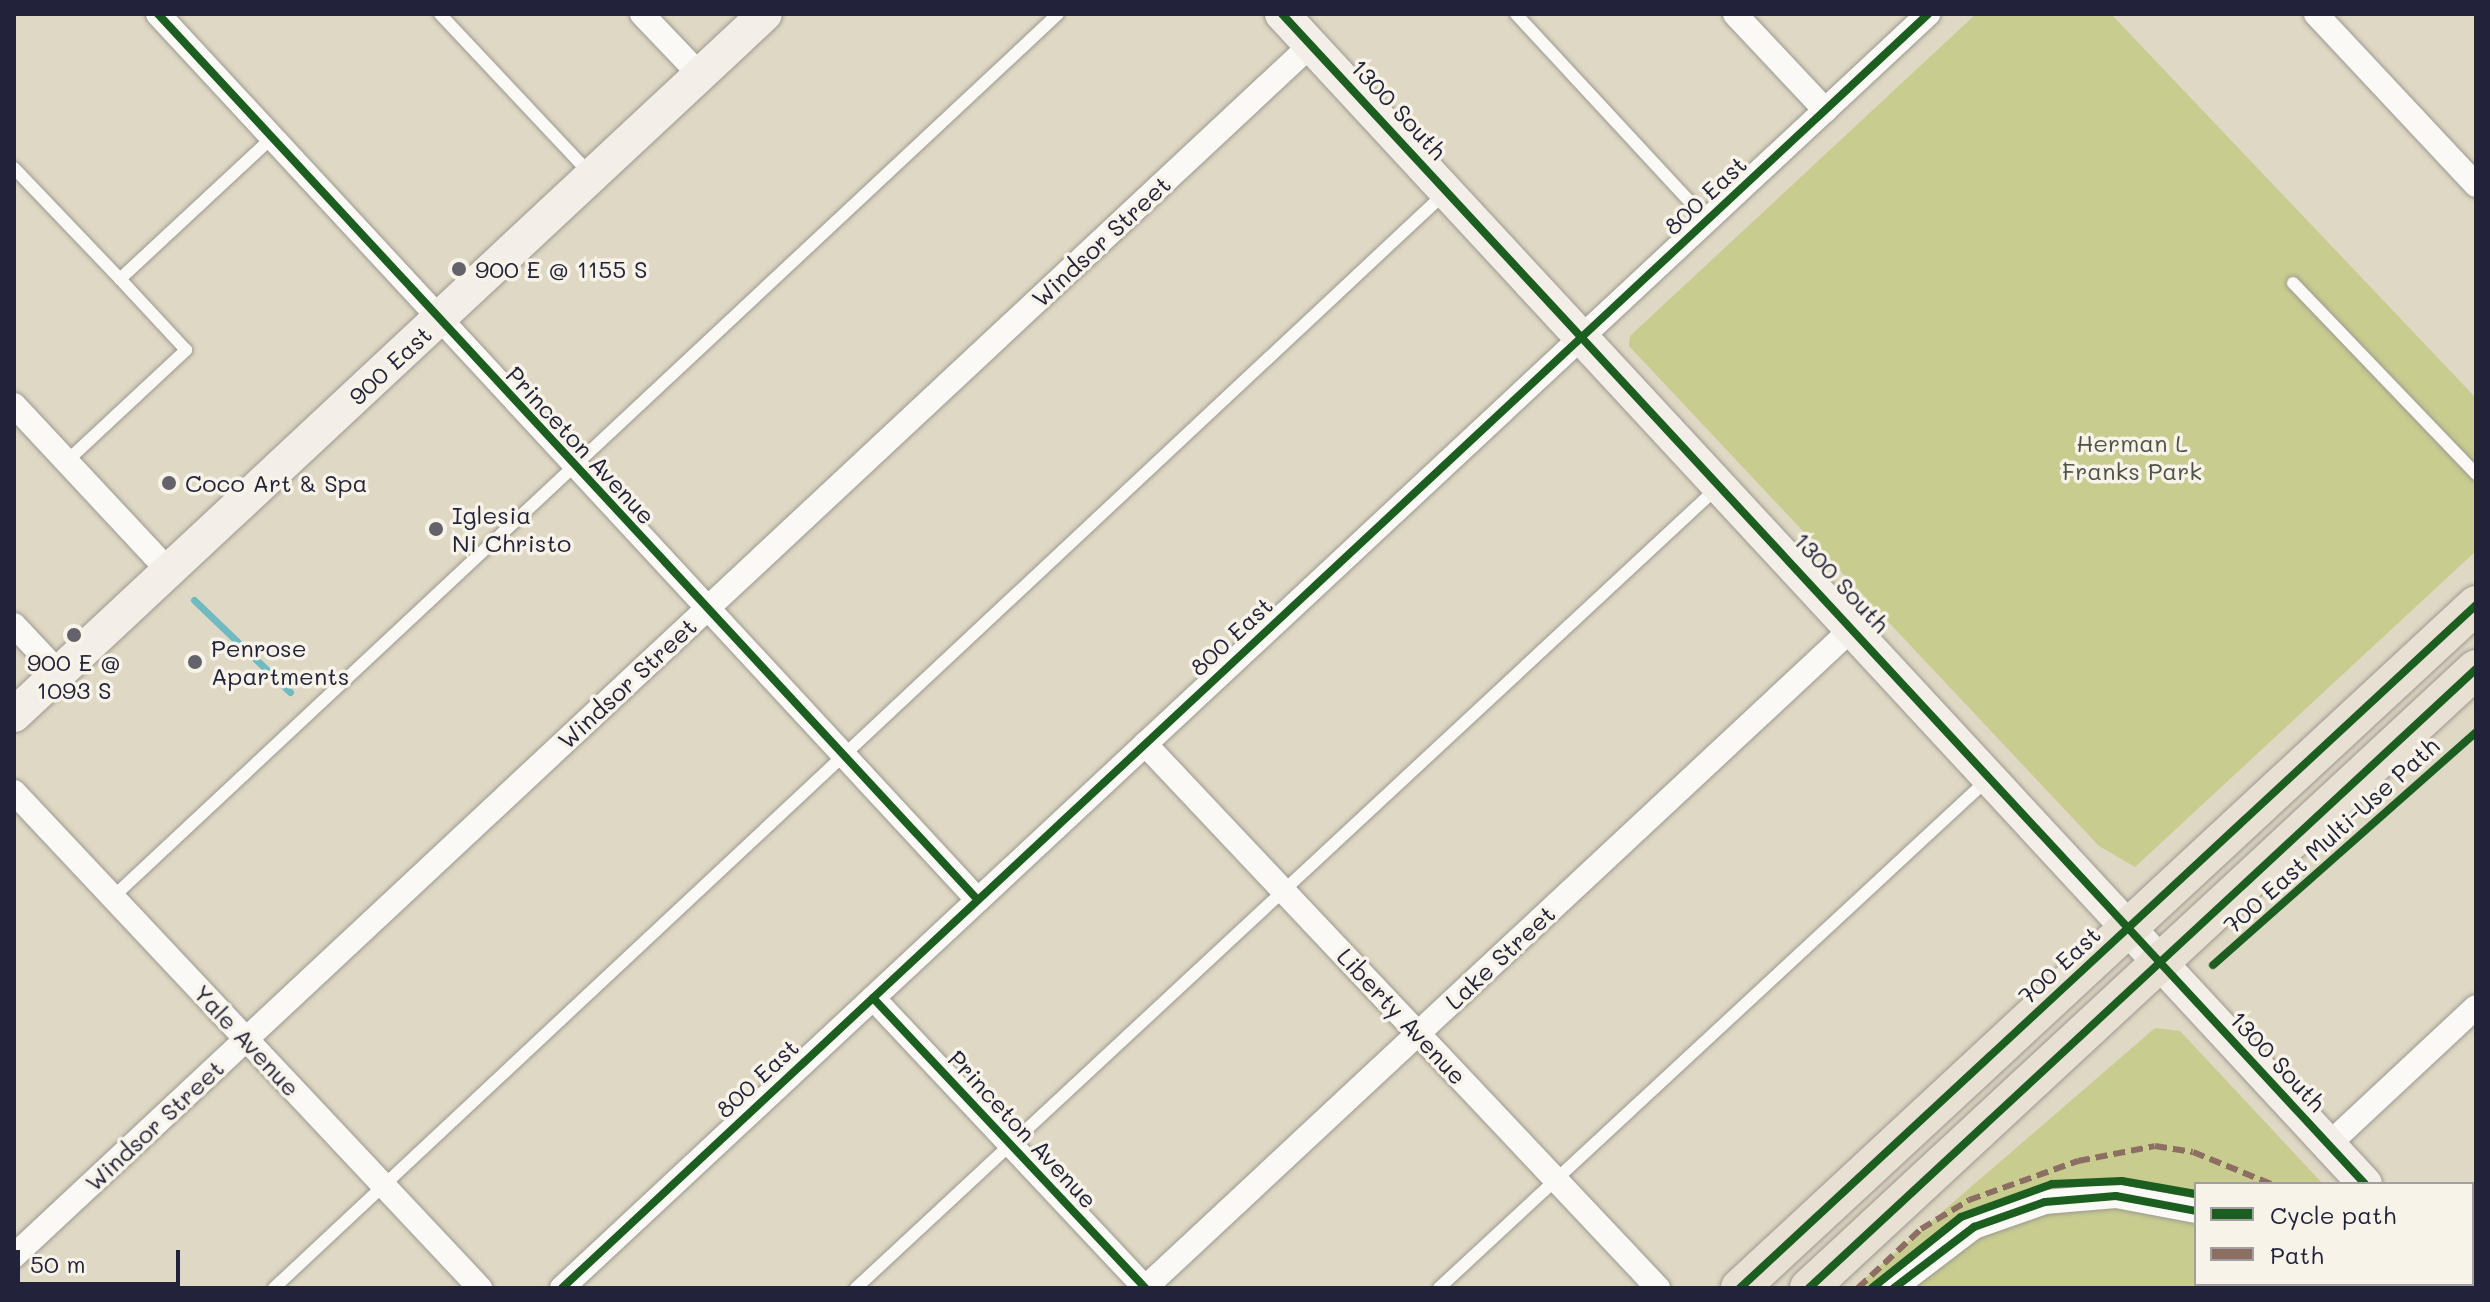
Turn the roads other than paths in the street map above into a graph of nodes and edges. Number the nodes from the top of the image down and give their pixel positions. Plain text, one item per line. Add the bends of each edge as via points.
1 (158, 14) edge
2 (440, 14) edge
3 (642, 14) edge
4 (765, 14) edge
5 (1058, 14) edge
6 (1282, 14) edge
7 (1516, 14) edge
8 (1735, 14) edge
9 (1928, 14) edge
10 (2316, 14) edge
11 (1311, 45) junction
12 (700, 75) junction
13 (1825, 110) junction
14 (273, 137) junction
15 (14, 168) edge
16 (592, 176) junction
17 (2476, 185) edge
18 (1448, 191) junction
19 (1707, 220) junction
20 (120, 279) junction
21 (2293, 283) dead end
22 (439, 319) junction
23 (1583, 335) junction
24 (14, 405) edge
25 (67, 461) junction
26 (575, 469) junction
27 (2476, 474) edge
28 (1722, 484) junction
29 (169, 571) junction
30 (2476, 605) edge
31 (706, 609) junction
32 (14, 625) edge
33 (1855, 626) junction
34 (2476, 669) edge
35 (59, 673) junction
36 (14, 715) edge
37 (1145, 744) junction
38 (843, 755) junction
39 (1990, 777) junction
40 (14, 792) edge
41 (1284, 890) junction
42 (113, 897) junction
43 (978, 900) junction
44 (2128, 928) junction
45 (2160, 963) junction
46 (873, 998) junction
47 (2476, 1007) edge
48 (1418, 1033) junction
49 (246, 1039) junction
50 (1011, 1145) junction
51 (2328, 1145) junction
52 (1555, 1179) junction
53 (2363, 1182) edge
54 (384, 1185) junction
55 (2194, 1211) edge
56 (14, 1256) edge
57 (274, 1288) edge
58 (480, 1288) edge
59 (562, 1288) edge
60 (856, 1288) edge
61 (1145, 1288) edge
62 (1439, 1288) edge
63 (1658, 1288) edge
64 (1740, 1288) edge
65 (1809, 1288) edge
66 (1894, 1288) edge

1 - 14 street, Princeton Avenue
2 - 16 lane
3 - 12 street
4 - 12 street, 900 East
5 - 26 lane
6 - 11 street, 1300 South
7 - 19 lane
8 - 13 street
9 - 13 street, 800 East
10 - 17 street
11 - 18 street, 1300 South
11 - 31 street, Windsor Street
12 - 16 street, 900 East
13 - 19 street, 800 East
14 - 20 lane
14 - 22 street, Princeton Avenue
15 - 20 lane
16 - 22 street, 900 East
18 - 23 street, 1300 South
18 - 38 lane
19 - 23 street, 800 East
20 - 25 lane via 186,350
21 - 27 lane
22 - 26 street, Princeton Avenue
22 - 29 street, 900 East
23 - 28 street, 1300 South
23 - 37 street, 800 East
24 - 25 street
25 - 29 street
26 - 31 street, Princeton Avenue
26 - 42 lane
28 - 33 street, 1300 South
28 - 41 lane
29 - 35 street, 900 East
30 - 44 main road, 700 East
31 - 38 street, Princeton Avenue
31 - 49 street, Windsor Street
32 - 35 street
33 - 39 street, 1300 South
33 - 48 street, Lake Street
34 - 45 main road
35 - 36 street, 900 East
37 - 41 street, Liberty Avenue
37 - 43 street, 800 East
38 - 43 street, Princeton Avenue
38 - 54 lane
39 - 44 street, 1300 South
39 - 52 lane
40 - 42 street, Yale Avenue
41 - 48 street, Liberty Avenue
41 - 50 lane
42 - 49 street, Yale Avenue
43 - 46 street, 800 East
44 - 45 street, 1300 South
44 - 64 main road, 700 East
45 - 51 street, 1300 South
45 - 65 main road
46 - 50 street, Princeton Avenue
46 - 59 street, 800 East
47 - 51 street
48 - 52 street, Liberty Avenue
48 - 61 street, Lake Street
49 - 54 street, Yale Avenue
49 - 56 street, Windsor Street
50 - 60 lane
50 - 61 street, Princeton Avenue
51 - 53 street, 1300 South
52 - 62 lane
52 - 63 street, Liberty Avenue
54 - 57 lane
54 - 58 street, Yale Avenue
55 - 66 street via 2116,1196 2045,1202 1974,1227

